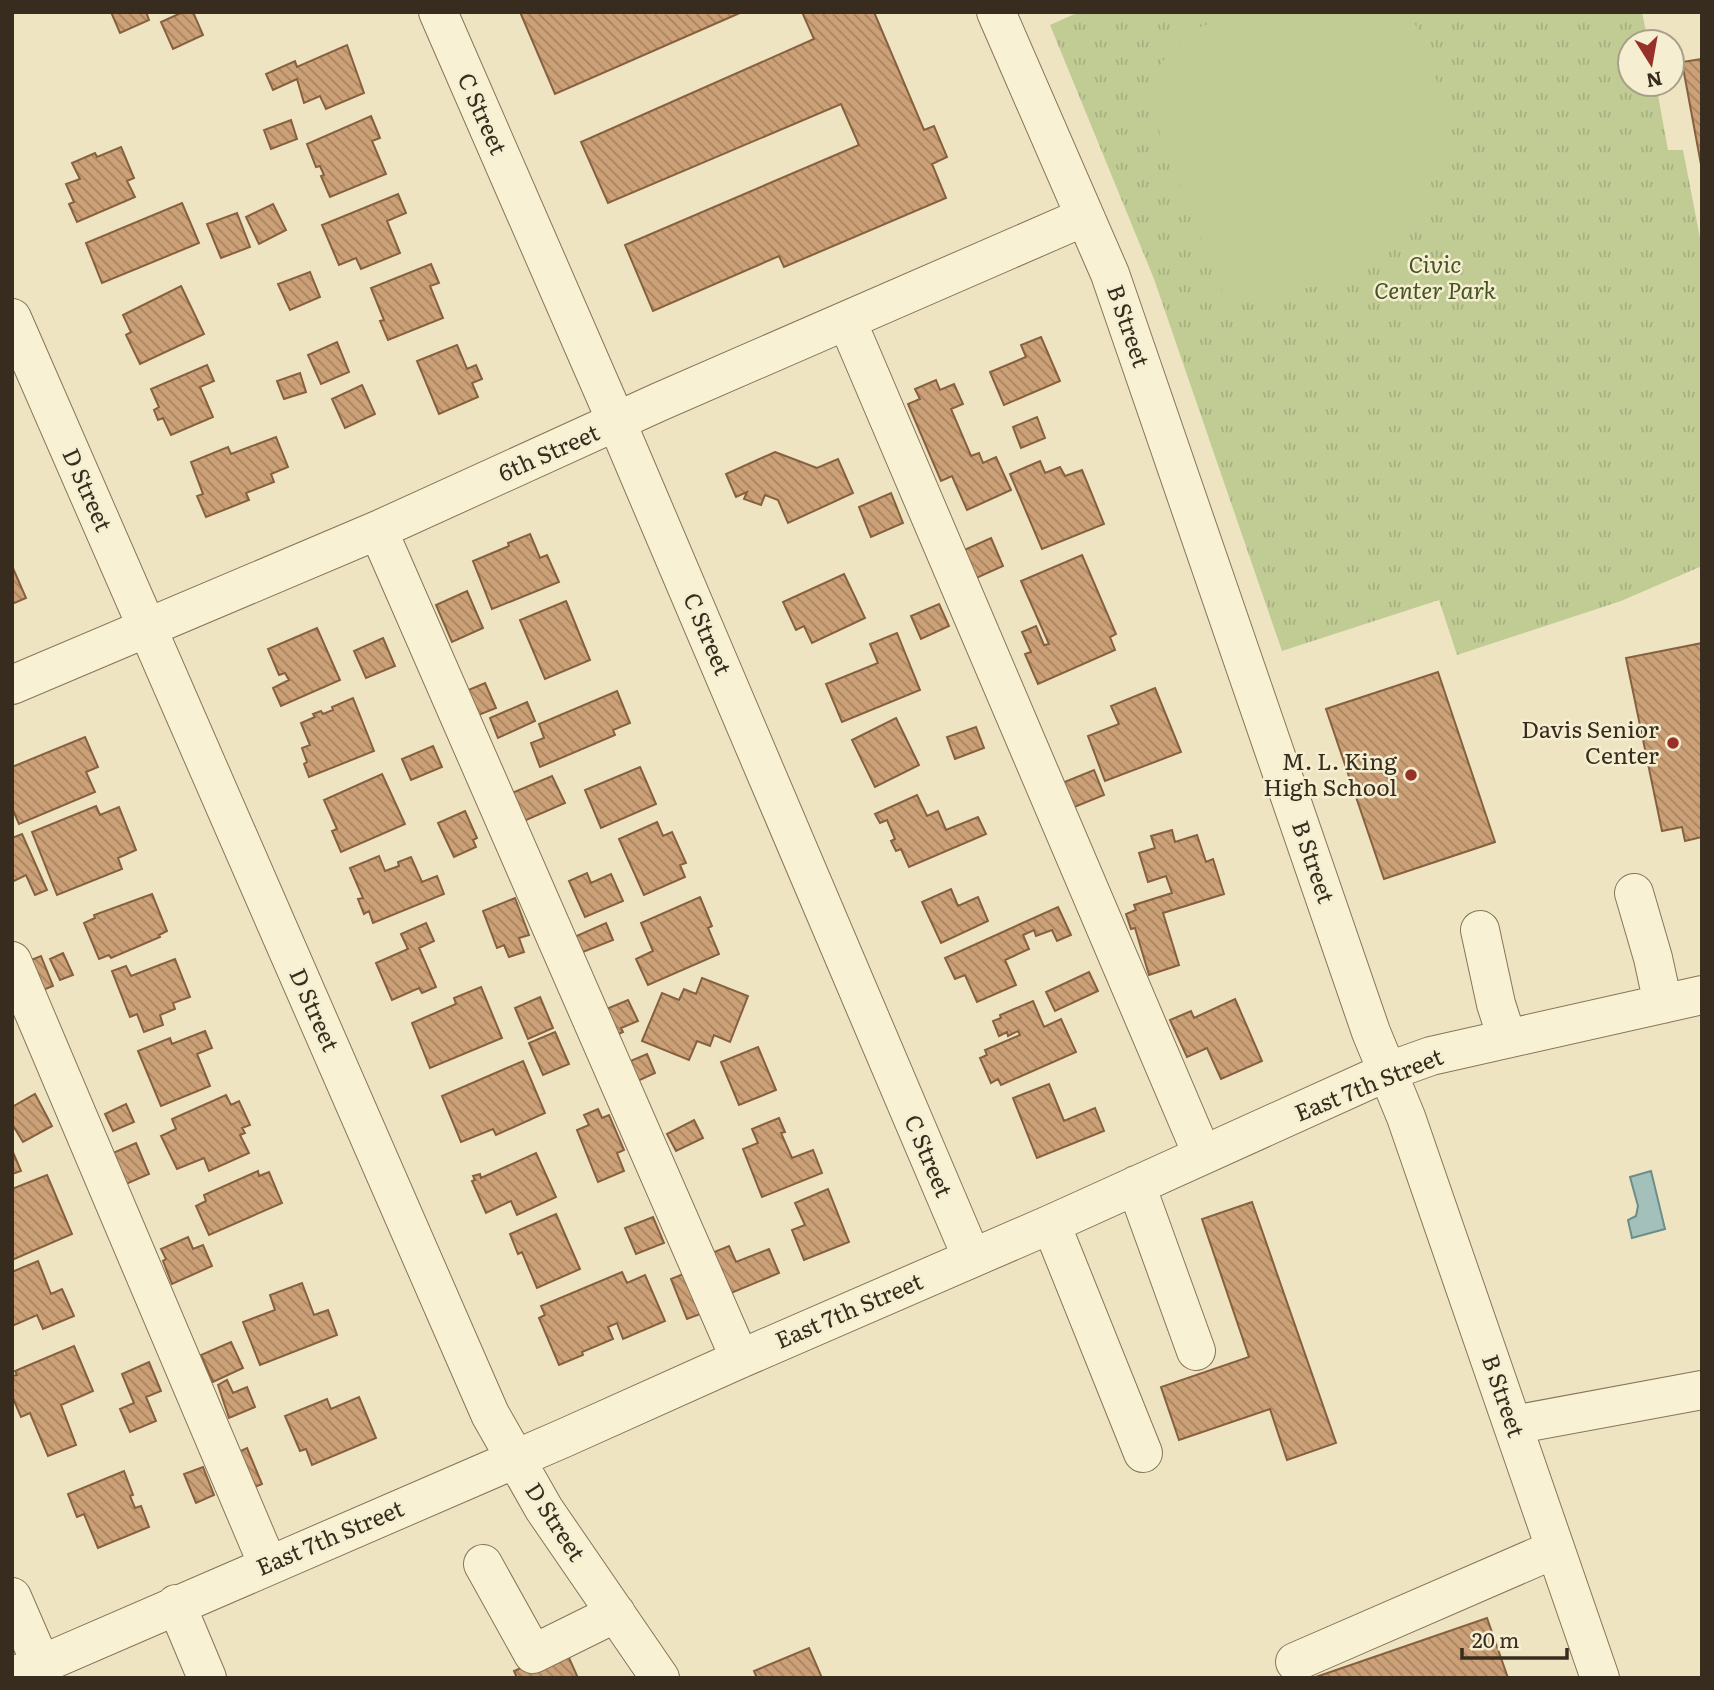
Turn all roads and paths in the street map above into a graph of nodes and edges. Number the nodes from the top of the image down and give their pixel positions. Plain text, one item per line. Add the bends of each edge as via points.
1 (438, 12) edge
2 (996, 12) edge
3 (1084, 217) junction
4 (12, 318) edge
5 (846, 321) junction
6 (617, 423) junction
7 (378, 530) junction
8 (148, 628) junction
9 (12, 685) edge
10 (1634, 893) dead end
11 (1480, 930) dead end
12 (12, 961) edge
13 (1702, 995) edge
14 (1663, 1004) junction
15 (1507, 1038) junction
16 (1389, 1071) junction
17 (1202, 1154) junction
18 (1136, 1185) junction
19 (1051, 1224) junction
20 (972, 1258) junction
21 (1196, 1351) dead end
22 (740, 1359) junction
23 (1702, 1390) edge
24 (1513, 1425) junction
25 (1143, 1453) dead end
26 (516, 1459) junction
27 (1555, 1549) junction
28 (483, 1564) dead end
29 (268, 1565) junction
30 (12, 1597) edge
31 (176, 1604) junction
32 (616, 1613) junction
33 (1295, 1662) dead end
34 (27, 1670) edge
35 (207, 1678) edge
36 (660, 1678) edge
37 (1600, 1678) edge

1 - 6 street, C Street
2 - 3 street, B Street
3 - 5 street, 6th Street
3 - 16 street, B Street via 1110,274 1367,1019
4 - 8 street, D Street
5 - 6 street, 6th Street
5 - 17 street
6 - 7 street, 6th Street
6 - 20 street, C Street
7 - 8 street, 6th Street
7 - 22 street
8 - 9 street, 6th Street
8 - 26 street, D Street via 490,1414
10 - 14 street
11 - 15 street
12 - 29 street
13 - 14 street, East 7th Street
14 - 15 street, East 7th Street
15 - 16 street, East 7th Street
16 - 17 street, East 7th Street
16 - 24 street, B Street
17 - 18 street, East 7th Street
18 - 19 street, East 7th Street
18 - 21 street
19 - 20 street, East 7th Street
19 - 25 street
20 - 22 street, East 7th Street
22 - 26 street, East 7th Street
23 - 24 street
24 - 27 street, B Street
26 - 29 street, East 7th Street
26 - 32 street, D Street via 544,1509
27 - 33 street
27 - 37 street, B Street
28 - 32 street via 533,1654
29 - 31 street, East 7th Street
30 - 34 street
31 - 34 street, East 7th Street
31 - 35 street
32 - 36 street, D Street

